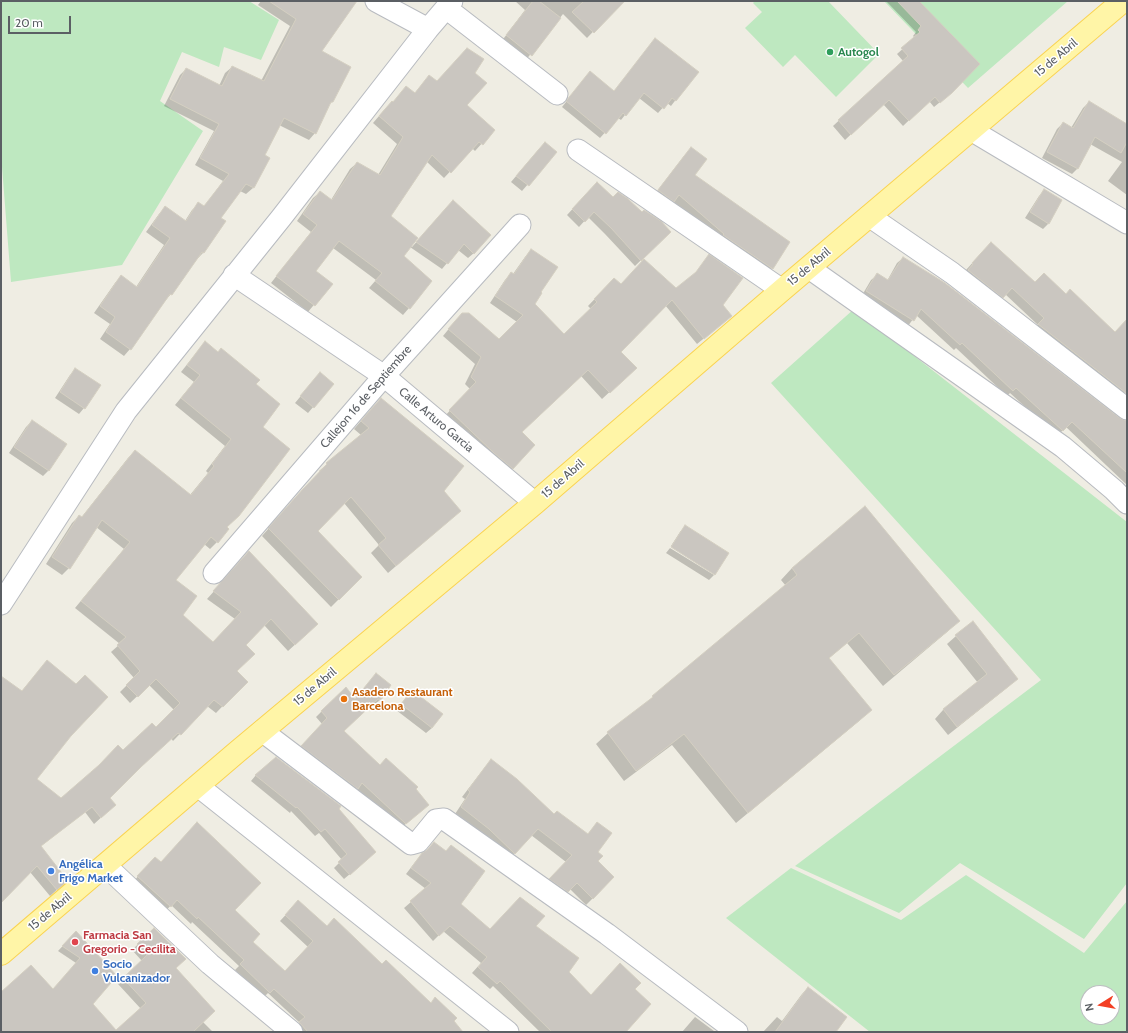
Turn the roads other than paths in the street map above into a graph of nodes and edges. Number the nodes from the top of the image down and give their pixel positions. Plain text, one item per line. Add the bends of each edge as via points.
1 (376, 1) edge
2 (1123, 1) edge
3 (449, 4) edge
4 (428, 28) junction
5 (557, 94) dead end
6 (971, 130) junction
7 (578, 150) dead end
8 (869, 216) junction
9 (1127, 222) edge
10 (520, 224) dead end
11 (809, 268) junction
12 (234, 275) junction
13 (782, 290) junction
14 (384, 376) junction
15 (1127, 409) edge
16 (535, 502) junction
17 (1127, 503) edge
18 (214, 573) dead end
19 (1, 604) edge
20 (262, 731) junction
21 (198, 786) junction
22 (105, 865) junction
23 (1, 954) edge
24 (292, 1032) edge
25 (508, 1032) edge
26 (738, 1032) edge

1 - 4 street
2 - 6 main road, 15 de Abril
3 - 4 street
3 - 5 street
4 - 12 street
6 - 8 main road, 15 de Abril
6 - 9 street
7 - 13 street
8 - 11 main road, 15 de Abril
8 - 15 street via 952,273
10 - 14 street, Callejon 16 de Septiembre
11 - 13 main road, 15 de Abril
11 - 17 street via 1064,447
12 - 14 street, Calle Arturo Garcia
12 - 19 street via 126,412
13 - 16 main road, 15 de Abril
14 - 16 street, Calle Arturo Garcia
14 - 18 street, Callejon 16 de Septiembre
16 - 20 main road, 15 de Abril
20 - 21 main road, 15 de Abril
20 - 26 street via 411,844 418,842 436,820 444,819 607,934
21 - 22 main road, 15 de Abril
21 - 25 street
22 - 23 main road, 15 de Abril
22 - 24 street via 210,964

